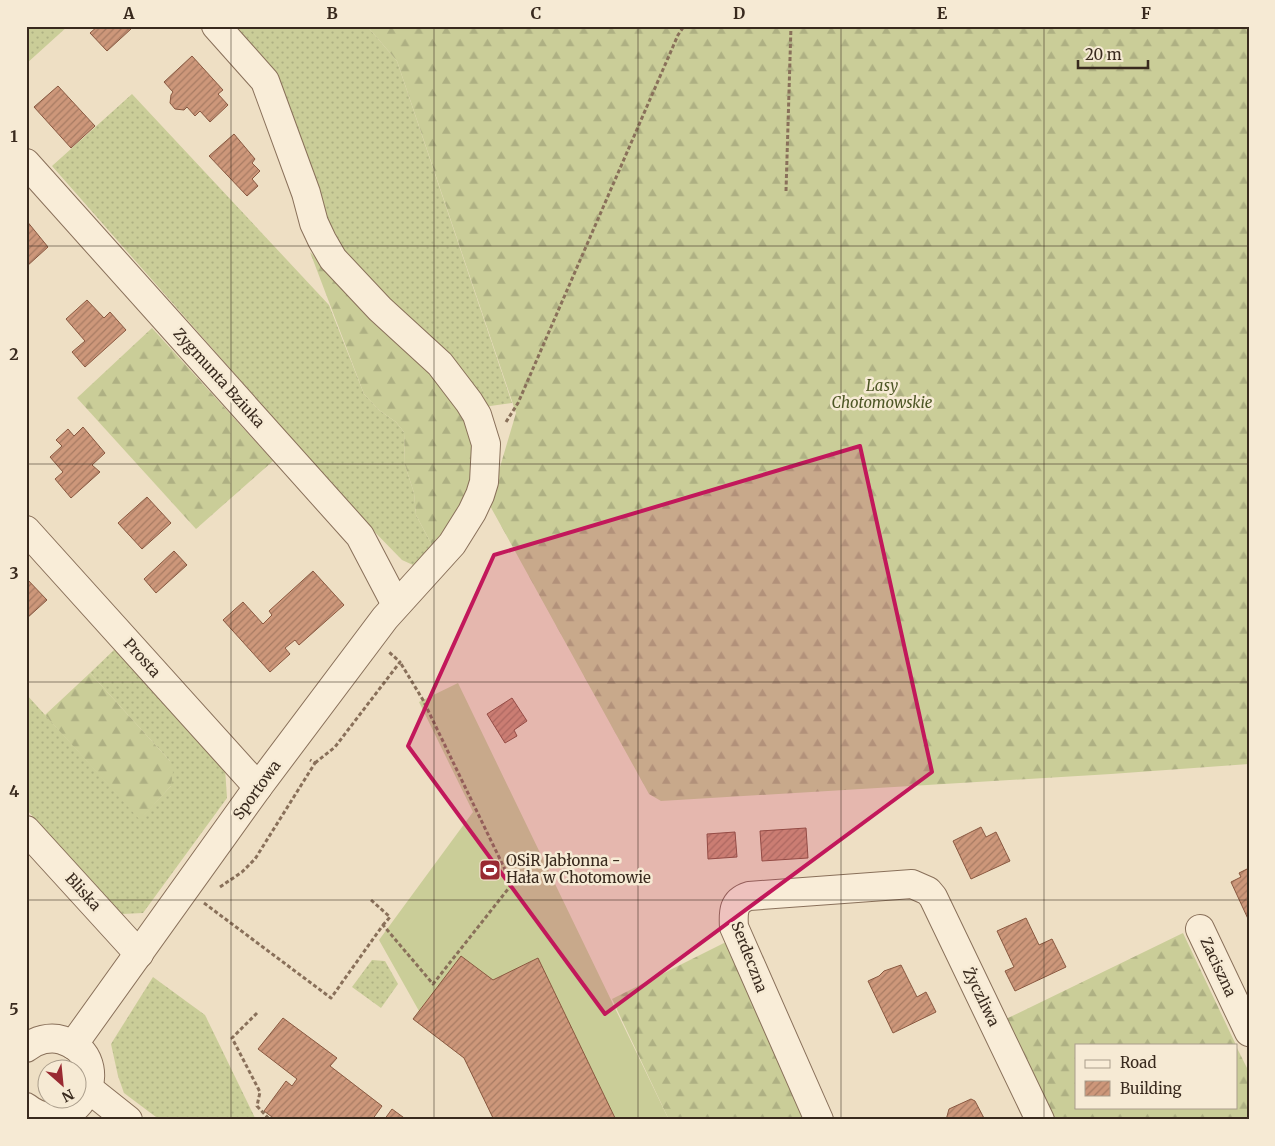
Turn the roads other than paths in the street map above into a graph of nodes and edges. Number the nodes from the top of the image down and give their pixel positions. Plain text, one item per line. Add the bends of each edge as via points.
1 (216, 26) edge
2 (26, 163) edge
3 (26, 530) edge
4 (398, 603) junction
5 (258, 787) junction
6 (26, 830) edge
7 (912, 884) joint
8 (1200, 929) dead end
9 (139, 954) junction
10 (1249, 1032) edge
11 (73, 1045) junction
12 (27, 1046) edge
13 (89, 1088) junction
14 (28, 1111) edge
15 (79, 1115) edge
16 (128, 1120) edge
17 (819, 1120) edge
18 (1040, 1120) edge

1 - 4 street, Sportowa via 265,81 322,240 334,259 380,309 440,364 477,415 486,444 480,495 452,544
2 - 4 street, Zygmunta Bziuka via 360,536
3 - 5 street, Prosta
4 - 5 street, Sportowa
5 - 9 street, Sportowa
6 - 9 street, Bliska
7 - 17 street, Serdeczna via 749,896 734,907 734,927
7 - 18 street, Życzliwa via 933,897
8 - 10 street, Zaciszna
9 - 11 street, Sportowa
11 - 12 street via 49,1038
11 - 13 street via 80,1050 90,1070
13 - 15 street
13 - 16 street
14 - 15 street via 52,1117

